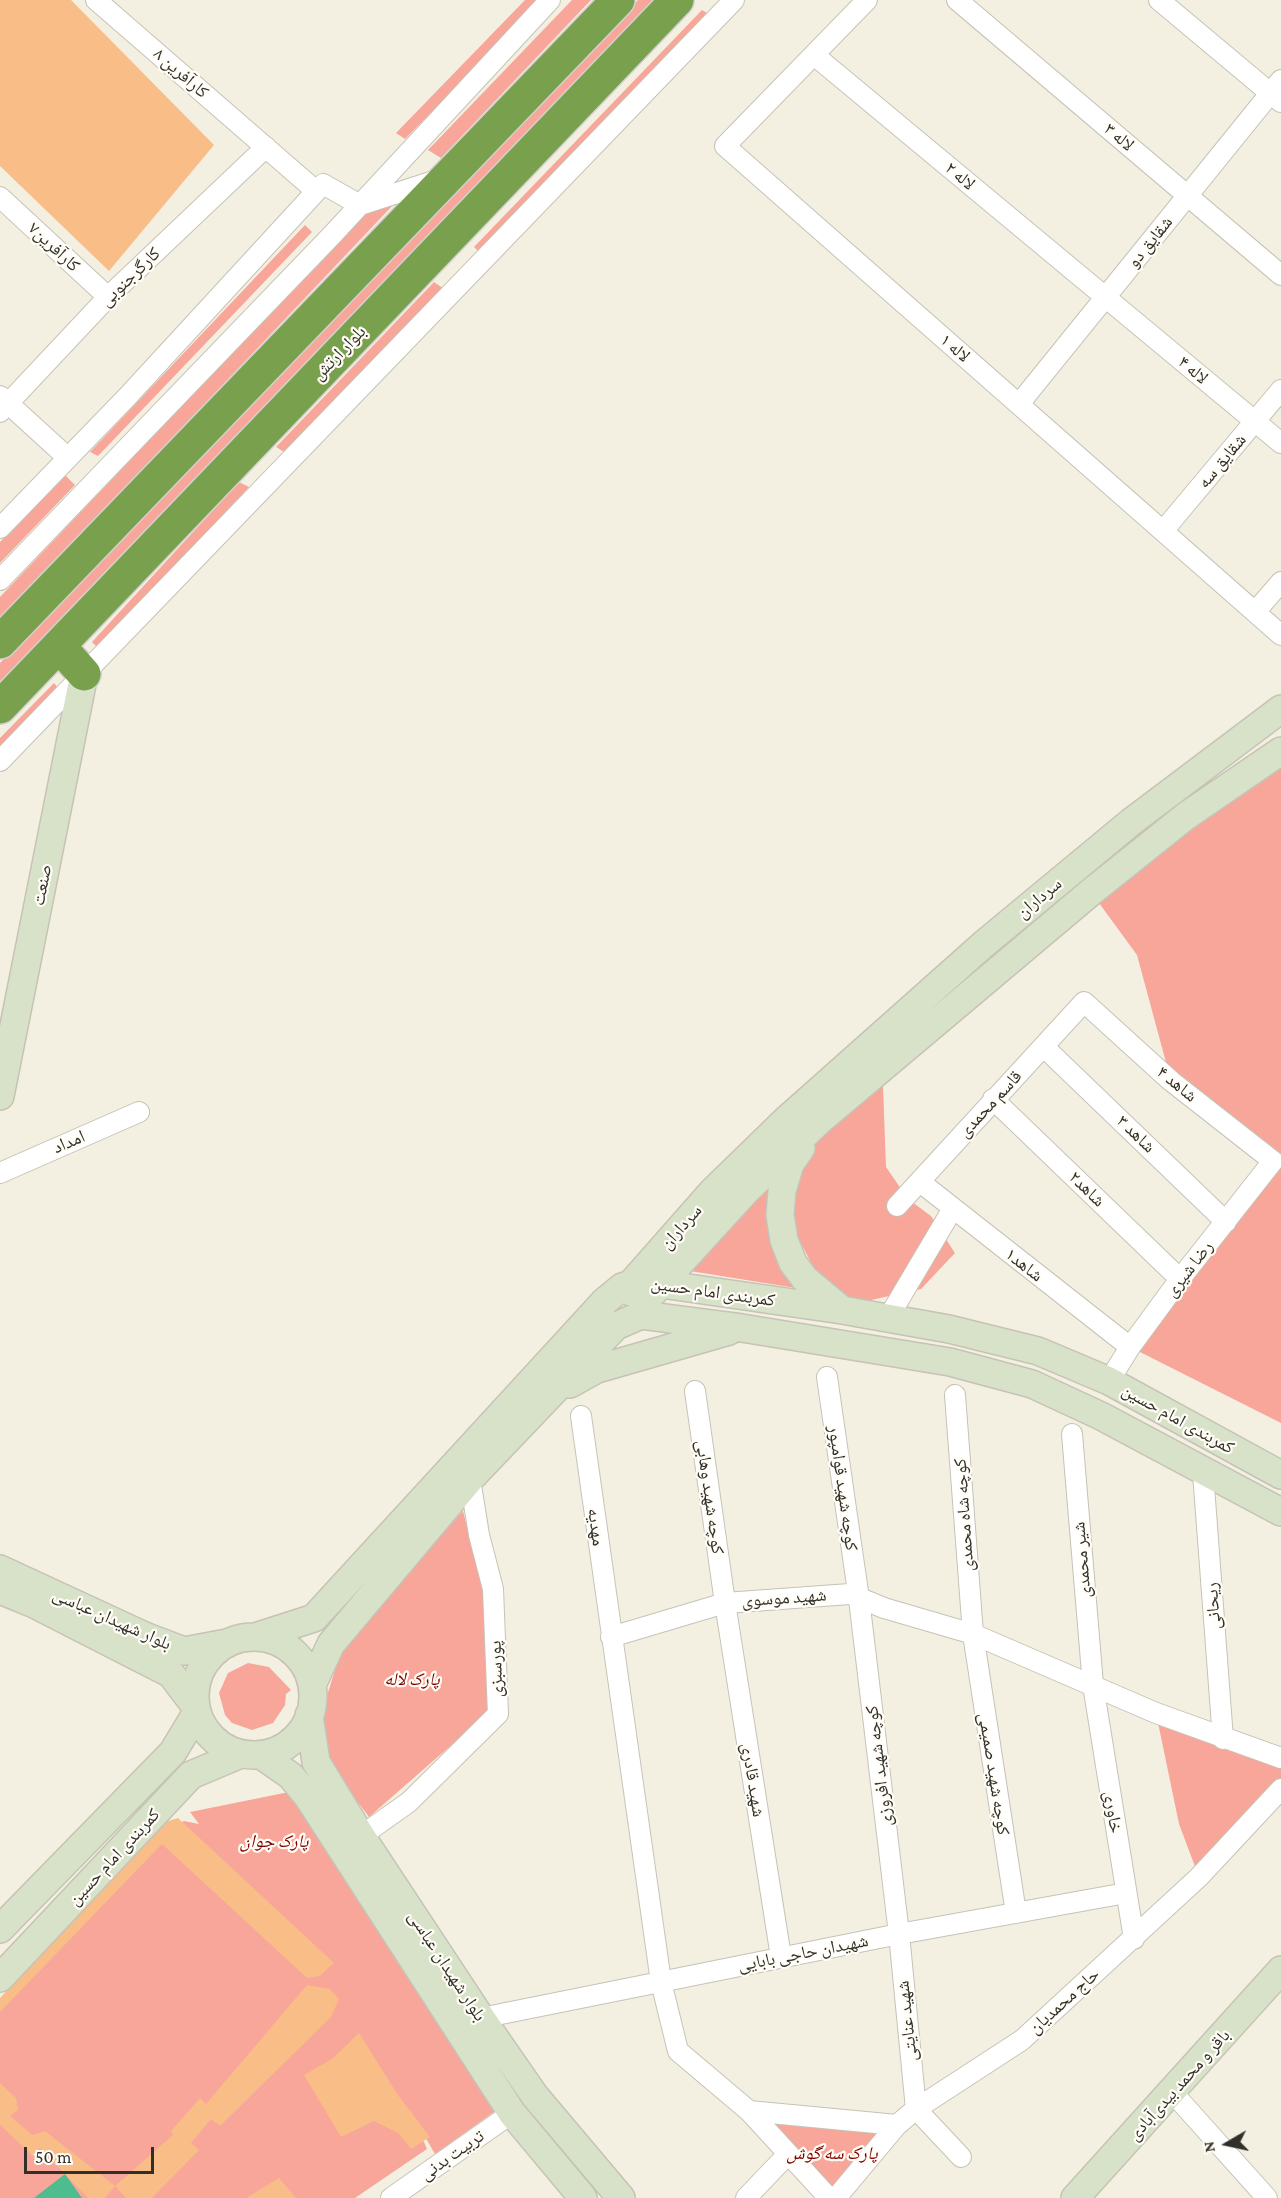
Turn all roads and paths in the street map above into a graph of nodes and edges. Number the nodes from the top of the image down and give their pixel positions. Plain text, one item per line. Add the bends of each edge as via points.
1 (96, 0) edge
2 (550, 0) edge
3 (618, 0) edge
4 (677, 0) edge
5 (734, 0) edge
6 (867, 0) edge
7 (957, 0) edge
8 (1159, 0) edge
9 (814, 55) junction
10 (1277, 92) edge
11 (266, 147) junction
12 (449, 176) junction
13 (316, 191) junction
14 (1188, 196) junction
15 (0, 197) edge
16 (360, 205) junction
17 (1281, 275) edge
18 (108, 297) junction
19 (1105, 297) junction
20 (1281, 390) edge
21 (3, 404) edge
22 (1019, 404) junction
23 (1255, 421) junction
24 (1281, 443) edge
25 (68, 458) junction
26 (0, 528) edge
27 (1163, 531) junction
28 (0, 580) edge
29 (1281, 582) edge
30 (1255, 612) junction
31 (1281, 635) edge
32 (0, 642) edge
33 (59, 646) junction
34 (84, 674) junction
35 (0, 707) edge
36 (1281, 709) edge
37 (1281, 751) edge
38 (0, 761) edge
39 (1084, 1002) joint
40 (1044, 1047) junction
41 (0, 1096) edge
42 (993, 1099) junction
43 (138, 1112) dead end
44 (819, 1121) junction
45 (1273, 1161) joint
46 (0, 1173) edge
47 (920, 1182) junction
48 (897, 1206) dead end
49 (952, 1210) junction
50 (1226, 1222) junction
51 (1180, 1279) junction
52 (632, 1284) junction
53 (661, 1284) junction
54 (842, 1311) junction
55 (630, 1318) junction
56 (888, 1318) junction
57 (742, 1328) junction
58 (1130, 1347) junction
59 (827, 1377) dead end
60 (1109, 1381) junction
61 (695, 1391) dead end
62 (955, 1395) dead end
63 (543, 1400) junction
64 (581, 1416) dead end
65 (1072, 1434) dead end
66 (1203, 1473) junction
67 (1281, 1475) edge
68 (470, 1479) junction
69 (1281, 1512) edge
70 (0, 1569) edge
71 (0, 1590) edge
72 (859, 1599) junction
73 (725, 1603) junction
74 (973, 1634) junction
75 (258, 1636) junction
76 (610, 1637) junction
77 (228, 1643) junction
78 (312, 1684) junction
79 (1093, 1685) junction
80 (196, 1709) junction
81 (309, 1715) junction
82 (1223, 1739) junction
83 (251, 1755) junction
84 (1281, 1758) edge
85 (1281, 1790) edge
86 (361, 1836) junction
87 (1126, 1893) junction
88 (1016, 1913) junction
89 (0, 1929) edge
90 (899, 1934) junction
91 (1134, 1939) junction
92 (781, 1957) junction
93 (1280, 1974) edge
94 (0, 1978) edge
95 (661, 1982) junction
96 (481, 2018) junction
97 (1173, 2093) junction
98 (535, 2096) junction
99 (916, 2109) junction
100 (749, 2111) junction
101 (512, 2113) junction
102 (897, 2126) junction
103 (788, 2154) junction
104 (960, 2157) dead end
105 (392, 2198) edge
106 (583, 2198) edge
107 (621, 2198) edge
108 (746, 2198) edge
109 (829, 2198) edge
110 (837, 2198) edge
111 (1075, 2198) edge
112 (1267, 2198) edge

1 - 11 street, کارآفرین ۸
2 - 16 street
3 - 12 highway
4 - 33 highway, بلوار ارتش
5 - 34 street
6 - 9 street
7 - 14 street, لاله ۳
8 - 10 street
9 - 19 street, لاله ۲
9 - 22 street, لاله ۱ via 725,146
10 - 14 street, شقایق دو
11 - 13 street, کارآفرین ۸
11 - 18 street, کارگرجنوبی
12 - 16 street
12 - 32 highway
13 - 16 street via 323,184
13 - 25 street
14 - 17 street, لاله ۳
14 - 19 street, شقایق دو
15 - 18 street, کارآفرین۷
16 - 28 street
18 - 21 street, کارگرجنوبی
19 - 22 street, شقایق دو
19 - 23 street, لاله ۴
20 - 23 street, شقایق سه
21 - 25 street
22 - 27 street, لاله ۱
23 - 24 street, لاله ۴
23 - 27 street, شقایق سه
25 - 26 street
27 - 30 street, لاله ۱
29 - 30 street
30 - 31 street, لاله ۱
33 - 34 highway
33 - 35 highway, بلوار ارتش
34 - 38 street
34 - 41 main road, صنعت
36 - 52 main road, سرداران via 1131,822 985,943 786,1120 713,1191
37 - 44 main road, سرداران via 1186,816
39 - 40 street, قاسم محمدی
39 - 45 street, شاهد ۴ via 1172,1081
40 - 42 street, قاسم محمدی
40 - 50 street, شاهد ۳
42 - 47 street, قاسم محمدی
42 - 51 street, شاهد۲
43 - 46 street, امداد
44 - 53 main road, سرداران via 747,1190
44 - 54 main road via 790,1164 780,1215 793,1263 805,1279
45 - 50 street, رضا شیری
47 - 48 street, قاسم محمدی
47 - 49 street, شاهد۱
49 - 56 street
49 - 58 street, شاهد۱
50 - 51 street, رضا شیری
51 - 58 street, رضا شیری
52 - 53 main road, کمربندی امام حسین
52 - 55 main road
52 - 75 main road, کمربندی امام حسین via 605,1301 314,1618
53 - 54 main road, کمربندی امام حسین
53 - 55 main road, سرداران
54 - 56 main road, کمربندی امام حسین
55 - 57 main road, کمربندی امام حسین via 653,1315
55 - 63 main road via 616,1326
56 - 60 main road, کمربندی امام حسین via 994,1339 1067,1362
57 - 63 main road via 597,1369
57 - 66 main road, کمربندی امام حسین via 950,1362 1032,1384 1101,1416
58 - 60 street, رضا شیری
59 - 72 street, کوچه شهید قوامپور
60 - 67 main road, کمربندی امام حسین
61 - 73 street, کوچه شهید وهابی
62 - 74 street, کوچه شاه محمدی
63 - 68 main road
64 - 76 street, مهدیه
65 - 79 street, شیر محمدی
66 - 69 main road, کمربندی امام حسین
66 - 82 street, ریحانی
68 - 78 main road via 331,1644
68 - 86 street, پورسبزی via 493,1589 498,1714 409,1802
70 - 77 main road, بلوار شهیدان عباسی via 147,1638 184,1651
71 - 80 main road, بلوار شهیدان عباسی via 171,1674
72 - 73 street, شهید موسوی via 850,1593
72 - 74 street, شهید موسوی
72 - 90 street, کوچه شهید افروزی
73 - 76 street, شهید موسوی
73 - 92 street, شهید قادری
74 - 79 street, شهید موسوی
74 - 88 street, کوچه شهید صمیمی
75 - 77 main road
75 - 78 main road via 293,1651
76 - 95 street
77 - 80 main road via 206,1660 197,1677
78 - 81 main road
79 - 82 street, شهید موسوی
79 - 87 street, خاوری
80 - 83 main road via 208,1734 225,1748
80 - 89 main road, کمربندی امام حسین via 173,1752
81 - 83 main road via 295,1738 279,1749
81 - 86 main road, بلوار شهیدان عباسی via 316,1762
82 - 84 street, شهید موسوی
83 - 94 main road, کمربندی امام حسین via 191,1775
83 - 101 main road, بلوار شهیدان عباسی via 291,1776 308,1797
85 - 91 street, حاج محمدیان
86 - 96 main road, بلوار شهیدان عباسی
87 - 88 street, شهیدان حاجی بابایی
87 - 91 street, خاوری
88 - 90 street, شهیدان حاجی بابایی
90 - 92 street, شهیدان حاجی بابایی
90 - 99 street, شهید عنایتی
91 - 99 street, حاج محمدیان via 1022,2040
92 - 95 street, شهیدان حاجی بابایی
93 - 97 main road, باقر و محمد بیدی‌آبادی
95 - 96 street, شهیدان حاجی بابایی
95 - 100 street via 678,2051
96 - 98 main road, بلوار شهیدان عباسی
97 - 111 main road, باقر و محمد بیدی‌آبادی
97 - 112 street
98 - 101 main road
98 - 107 main road, بلوار شهیدان عباسی
99 - 102 street, حاج محمدیان
99 - 104 street
100 - 102 street
100 - 103 street
101 - 105 street, تربیت بدنی
101 - 106 main road, بلوار شهیدان عباسی
102 - 110 street, حاج محمدیان
103 - 108 street
103 - 109 street

